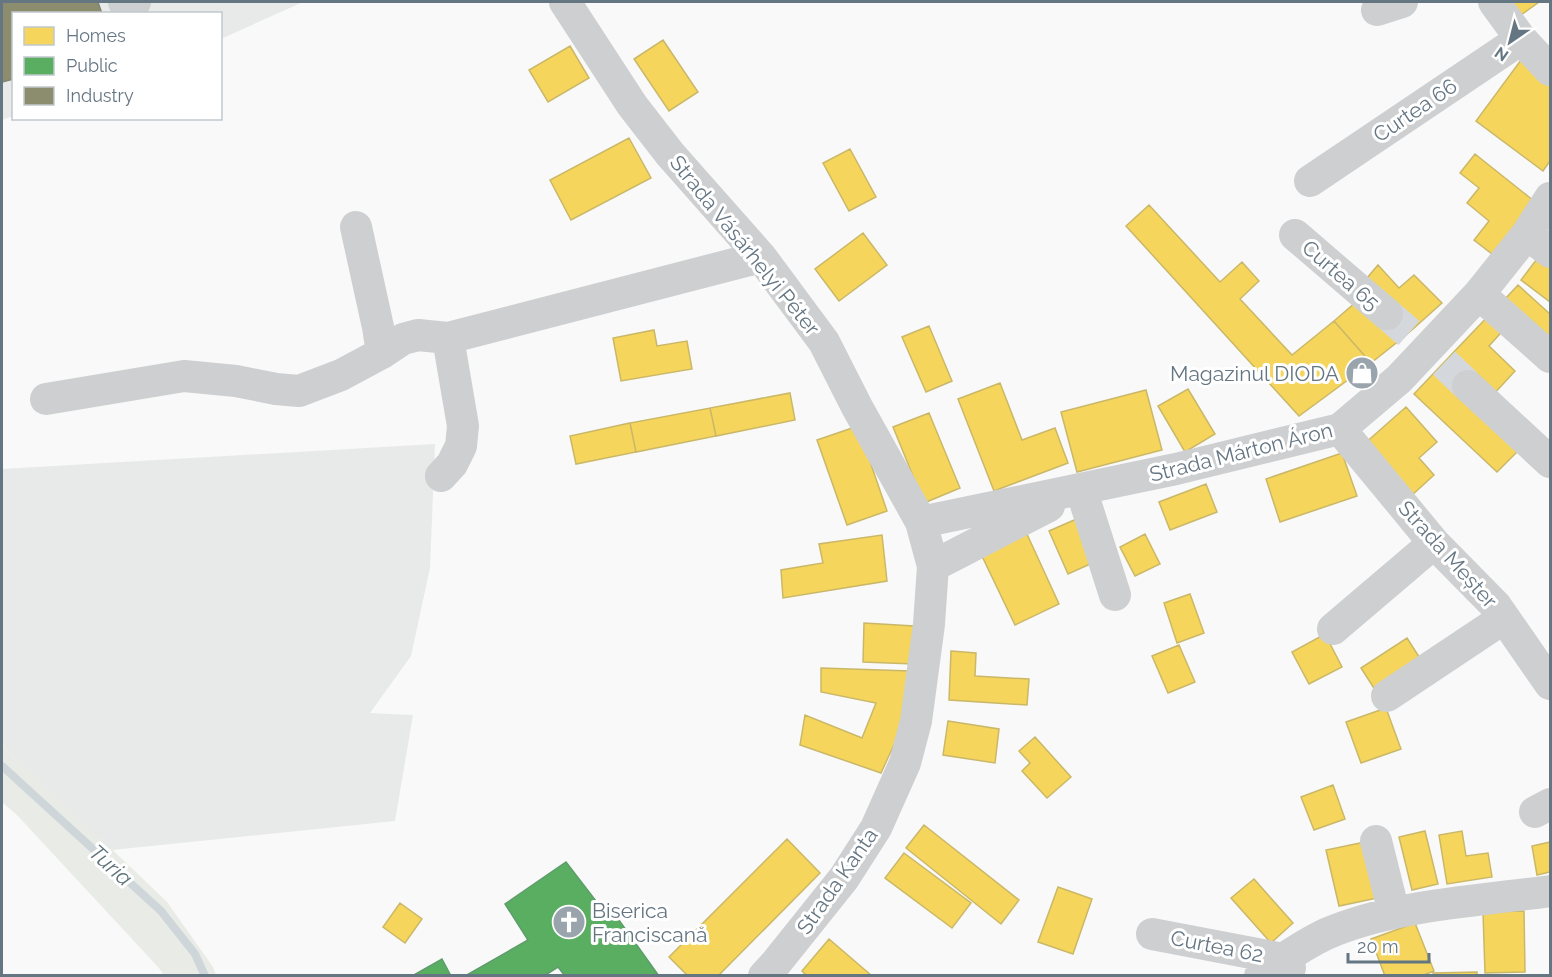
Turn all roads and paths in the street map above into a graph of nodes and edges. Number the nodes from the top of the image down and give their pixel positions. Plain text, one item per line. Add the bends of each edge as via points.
1 (124, 2) edge
2 (135, 2) edge
3 (565, 2) edge
4 (1494, 2) edge
5 (1521, 39) junction
6 (1551, 70) edge
7 (1310, 181) dead end
8 (1551, 198) edge
9 (356, 227) dead end
10 (1295, 235) dead end
11 (1539, 243) edge
12 (761, 257) junction
13 (1479, 294) junction
14 (448, 338) junction
15 (1417, 340) junction
16 (382, 353) junction
17 (1551, 357) edge
18 (1468, 386) tunnel mouth
19 (46, 399) dead end
20 (1340, 429) junction
21 (1551, 462) edge
22 (441, 476) dead end
23 (1081, 489) junction
24 (921, 522) junction
25 (1434, 543) junction
26 (933, 566) junction
27 (1115, 595) dead end
28 (1504, 618) junction
29 (1333, 629) dead end
30 (1551, 684) edge
31 (1387, 696) dead end
32 (1376, 841) dead end
33 (1551, 891) edge
34 (1394, 913) junction
35 (1152, 934) dead end
36 (1280, 970) edge
37 (764, 975) edge

1 - 2 street via 126,6
3 - 12 street, Strada Vásárhelyi Péter via 632,105
4 - 5 street
5 - 6 street
5 - 7 street, Curtea 66
8 - 11 street, Strada Márton Áron
9 - 16 street
10 - 15 street, Curtea 65
11 - 13 street, Strada Márton Áron
12 - 14 street
12 - 24 street, Strada Vásárhelyi Péter via 825,342
13 - 15 street, Strada Márton Áron
13 - 17 street
14 - 16 street via 418,335 403,339
14 - 22 street via 463,426 461,446
15 - 20 street, Strada Márton Áron via 1399,379
16 - 19 street via 299,391 184,376
18 - 21 street
20 - 23 street, Strada Márton Áron
20 - 25 street, Strada Meșter
23 - 24 street, Strada Márton Áron
23 - 26 street, Strada Márton Áron
23 - 27 street
24 - 26 street, Strada Vásárhelyi Péter
25 - 28 street, Strada Meșter
25 - 29 street
26 - 37 street, Strada Kanta via 916,721 897,782 876,828 844,878
28 - 30 street, Strada Meșter
28 - 31 street
32 - 34 street
33 - 34 street
34 - 36 street via 1325,935
35 - 36 street, Curtea 62

